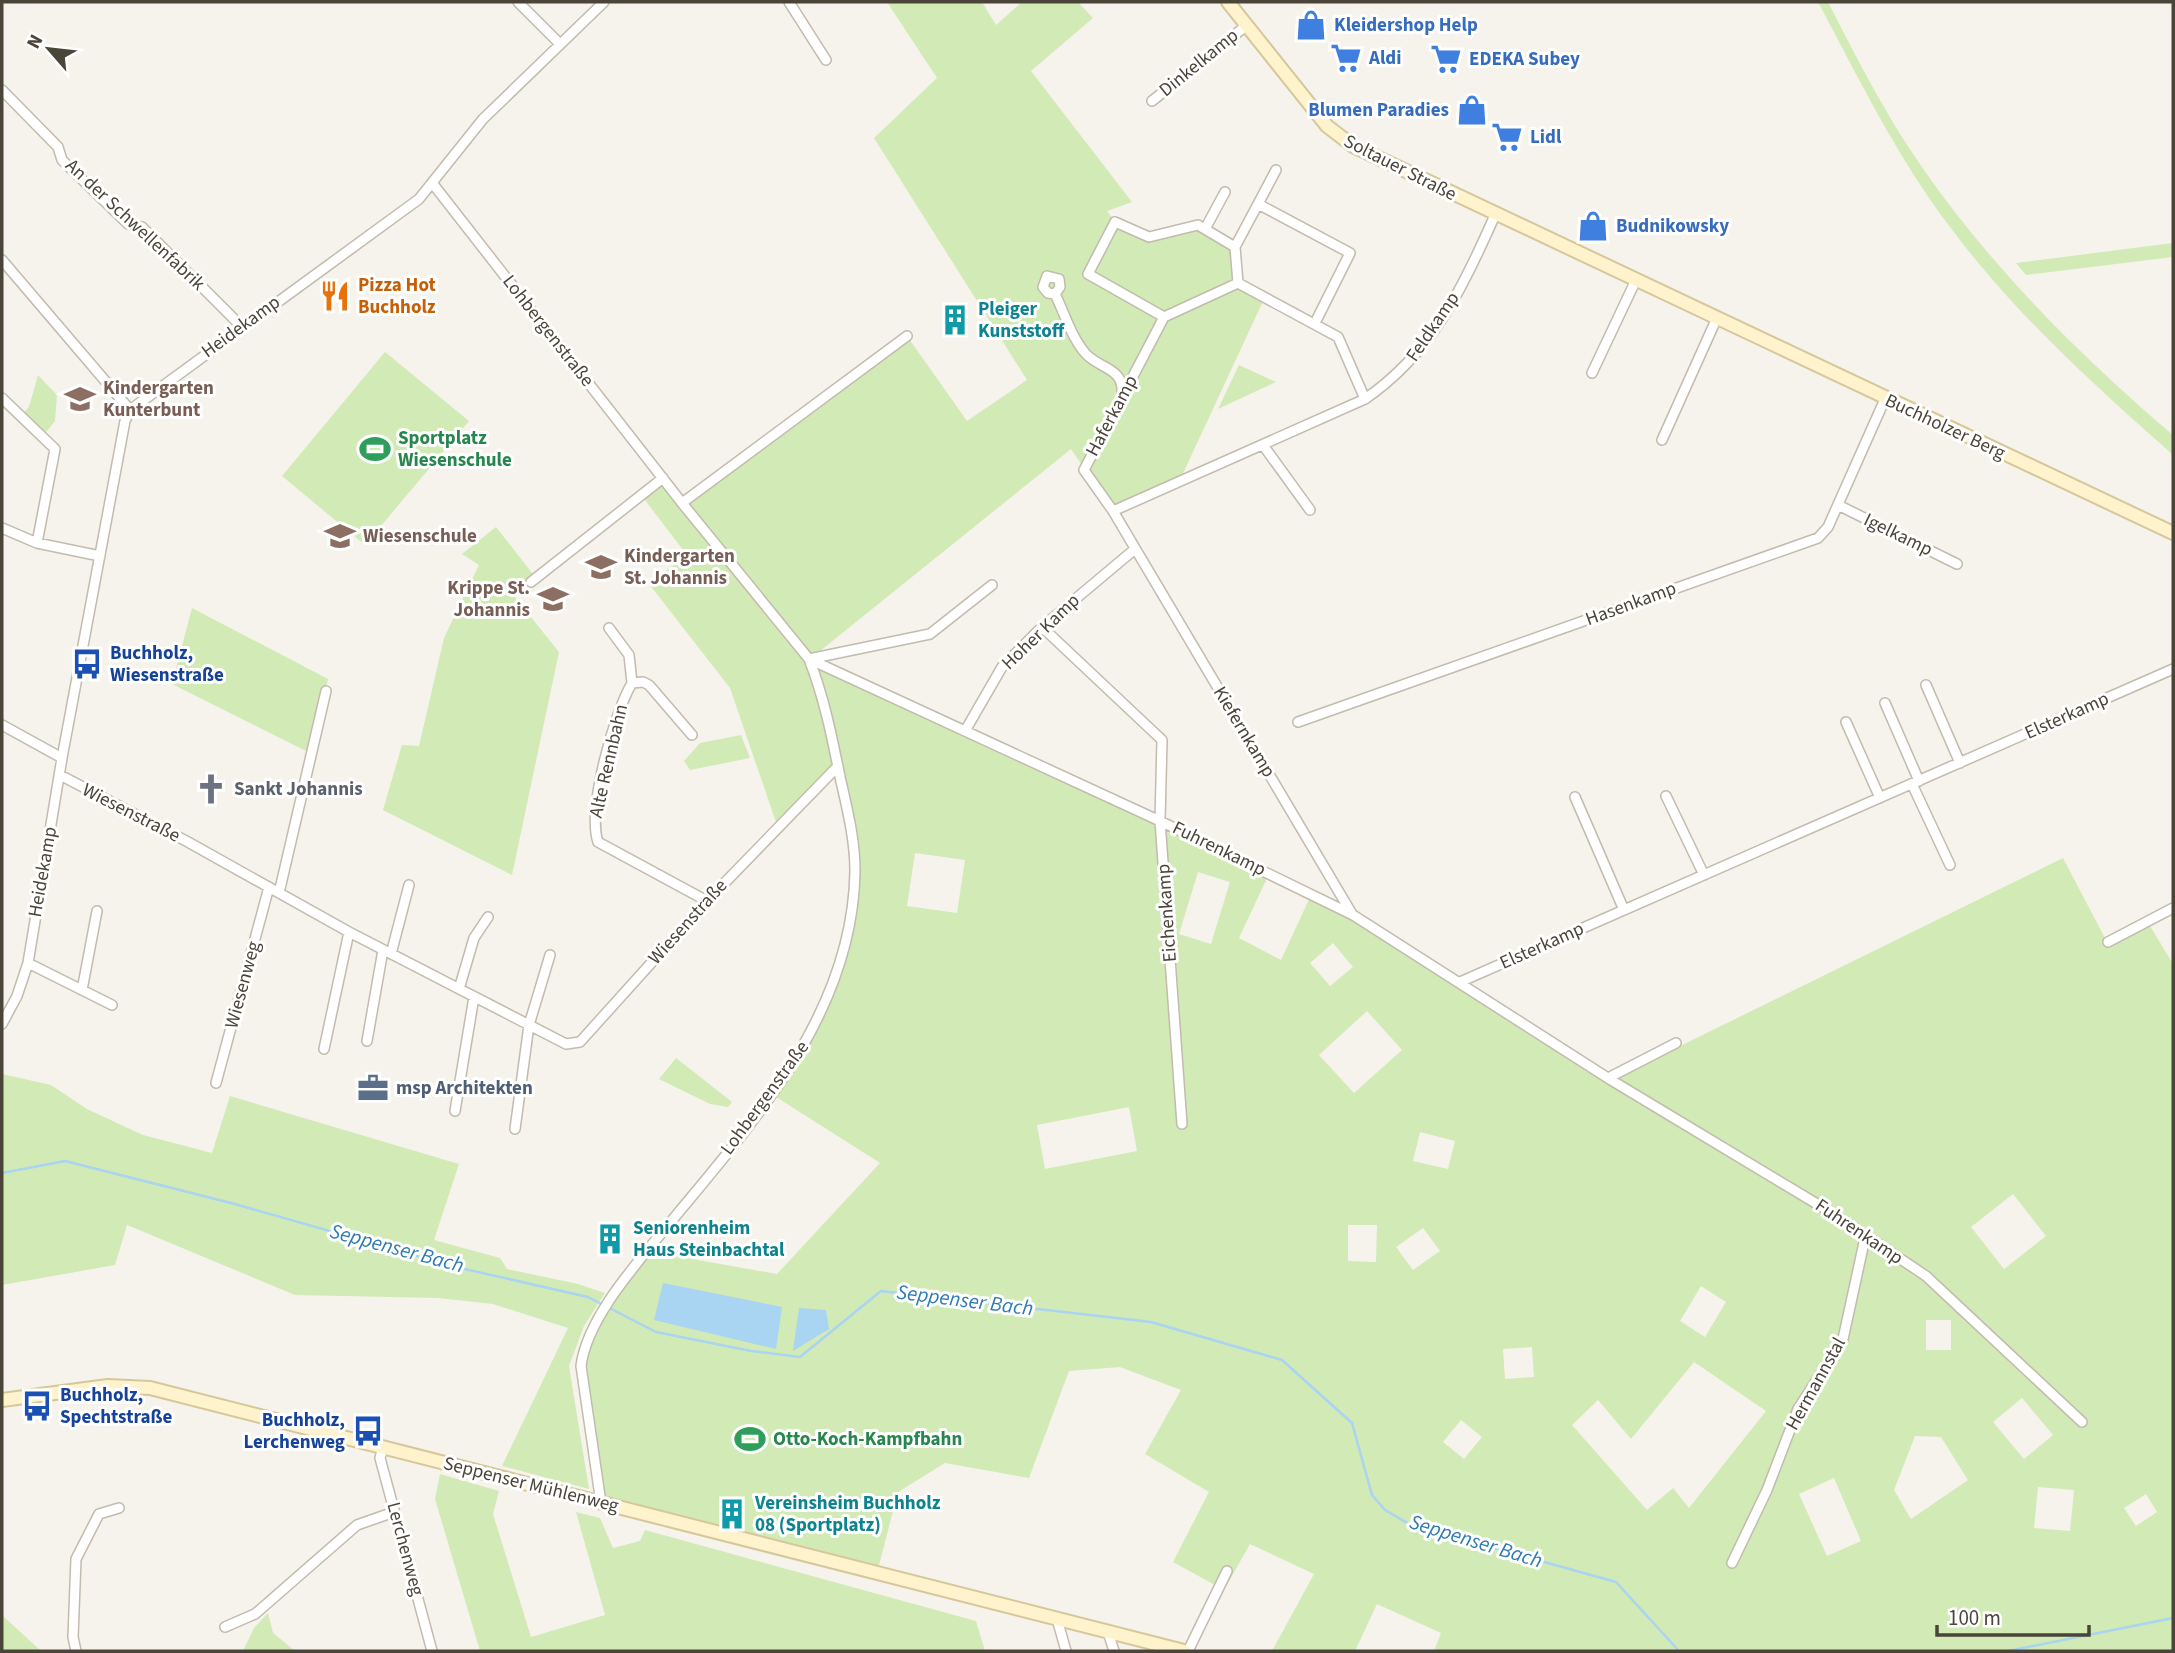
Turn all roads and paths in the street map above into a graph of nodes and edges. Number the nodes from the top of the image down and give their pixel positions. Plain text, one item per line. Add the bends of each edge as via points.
1 (518, 2) edge
2 (604, 2) edge
3 (789, 2) edge
4 (1228, 2) edge
5 (1247, 25) junction
6 (560, 44) junction
7 (826, 60) dead end
8 (2, 90) edge
9 (1152, 101) dead end
10 (1276, 170) dead end
11 (433, 184) junction
12 (1225, 192) dead end
13 (1258, 204) junction
14 (1495, 215) junction
15 (1205, 229) junction
16 (1235, 247) junction
17 (2, 260) edge
18 (1620, 275) joint
19 (1635, 282) junction
20 (1238, 283) junction
21 (1055, 294) dead end
22 (1164, 317) junction
23 (1716, 320) junction
24 (1315, 324) junction
25 (242, 327) junction
26 (907, 336) dead end
27 (1592, 373) dead end
28 (2, 398) edge
29 (1122, 398) junction
30 (1365, 399) junction
31 (1885, 399) junction
32 (130, 410) junction
33 (1662, 440) dead end
34 (1263, 445) junction
35 (663, 478) junction
36 (682, 503) junction
37 (1838, 505) junction
38 (1310, 510) dead end
39 (1113, 511) junction
40 (2, 528) edge
41 (2173, 533) edge
42 (37, 543) junction
43 (1135, 549) junction
44 (100, 556) junction
45 (1957, 565) dead end
46 (531, 582) dead end
47 (992, 585) dead end
48 (1042, 627) junction
49 (609, 628) dead end
50 (809, 659) junction
51 (2173, 669) edge
52 (632, 684) junction
53 (1926, 685) dead end
54 (326, 691) dead end
55 (1885, 703) dead end
56 (1298, 722) dead end
57 (1846, 722) dead end
58 (2, 726) edge
59 (965, 731) junction
60 (692, 736) dead end
61 (62, 758) junction
62 (1960, 763) junction
63 (838, 766) junction
64 (60, 775) junction
65 (1916, 782) junction
66 (1666, 796) dead end
67 (1575, 797) dead end
68 (1880, 798) junction
69 (1160, 821) junction
70 (1950, 865) dead end
71 (1704, 875) junction
72 (409, 885) dead end
73 (269, 887) junction
74 (279, 892) junction
75 (707, 901) junction
76 (2173, 908) edge
77 (1624, 910) junction
78 (97, 911) dead end
79 (1353, 915) junction
80 (488, 917) dead end
81 (349, 932) junction
82 (2108, 942) dead end
83 (387, 952) junction
84 (551, 955) dead end
85 (28, 962) junction
86 (1460, 982) junction
87 (82, 989) junction
88 (459, 989) junction
89 (474, 997) junction
90 (111, 1005) dead end
91 (2, 1024) edge
92 (529, 1026) junction
93 (367, 1041) dead end
94 (1676, 1043) dead end
95 (324, 1049) dead end
96 (1608, 1078) junction
97 (216, 1083) dead end
98 (455, 1111) dead end
99 (1182, 1124) dead end
100 (515, 1129) dead end
101 (1865, 1238) junction
102 (2, 1400) edge
103 (2082, 1422) dead end
104 (383, 1447) junction
105 (601, 1503) junction
106 (119, 1508) dead end
107 (394, 1512) junction
108 (1732, 1563) dead end
109 (1227, 1571) dead end
110 (1057, 1619) junction
111 (225, 1627) dead end
112 (1108, 1632) junction
113 (76, 1651) edge
114 (432, 1651) edge
115 (1066, 1651) edge
116 (1114, 1651) edge
117 (1186, 1651) edge

1 - 6 street
2 - 6 street, Heidekamp
3 - 7 street
4 - 5 street, Soltauer Straße
5 - 9 street, Dinkelkamp
5 - 14 street, Soltauer Straße via 1337,135
6 - 11 street, Heidekamp via 469,134
8 - 25 street, An der Schwellenfabrik via 58,146 62,160 128,224 142,227
10 - 13 street
11 - 25 street, Heidekamp via 419,199
11 - 35 street, Lohbergenstraße
12 - 15 street
13 - 16 street
13 - 24 street via 1350,253
14 - 18 street, Soltauer Straße
14 - 30 street, Feldkamp via 1448,312 1427,344 1407,367
15 - 16 street
15 - 22 street via 1198,226 1149,237 1115,222 1088,274
16 - 20 street
17 - 32 street
18 - 19 street, Buchholzer Berg
19 - 23 street, Buchholzer Berg
19 - 27 street
20 - 22 street
20 - 24 street
21 - 29 street via 1084,351 1122,381
22 - 29 street, Haferkamp
23 - 31 street, Buchholzer Berg
23 - 33 street
24 - 30 street via 1338,337
25 - 32 street, Heidekamp
26 - 36 street
28 - 42 street via 55,449
29 - 39 street, Haferkamp via 1084,470
30 - 34 street, Feldkamp
31 - 37 street, Hasenkamp
31 - 41 street, Buchholzer Berg
32 - 44 street, Heidekamp
34 - 38 street
34 - 39 street, Feldkamp
35 - 36 street, Lohbergenstraße
35 - 46 street
36 - 50 street, Lohbergenstraße
37 - 45 street, Igelkamp
37 - 56 street, Hasenkamp via 1818,538
39 - 43 street
40 - 42 street
42 - 44 street
43 - 48 street, Hoher Kamp
43 - 79 street, Kiefernkamp
44 - 61 street, Heidekamp
47 - 50 street via 930,634
48 - 59 street, Hoher Kamp via 1002,667
48 - 69 street, Eichenkamp via 1162,740
49 - 52 street, Alte Rennbahn via 629,655
50 - 59 street, Fuhrenkamp
50 - 63 street, Lohbergenstraße
51 - 62 street, Elsterkamp
52 - 60 street, Alte Rennbahn via 649,685
52 - 75 street, Alte Rennbahn via 623,698 611,740 593,828 598,842
53 - 62 street
54 - 74 street
55 - 65 street
57 - 68 street
58 - 61 street
59 - 69 street, Fuhrenkamp
61 - 64 street, Heidekamp
62 - 65 street, Elsterkamp
63 - 75 street, Wiesenstraße
63 - 105 street, Lohbergenstraße via 853,836 852,908 840,963 814,1030 756,1117 615,1293 583,1353 581,1366
64 - 73 street, Wiesenstraße
64 - 85 street, Heidekamp
65 - 68 street, Elsterkamp
65 - 70 street
66 - 71 street
67 - 77 street
68 - 71 street, Elsterkamp
69 - 79 street, Fuhrenkamp
69 - 99 street, Eichenkamp
71 - 77 street, Elsterkamp
72 - 83 street
73 - 74 street, Wiesenstraße
73 - 97 street, Wiesenweg
74 - 81 street, Wiesenstraße
75 - 92 street, Wiesenstraße via 580,1042 566,1044
76 - 82 street
77 - 86 street, Elsterkamp
78 - 87 street
79 - 86 street, Fuhrenkamp
80 - 88 street via 474,938
81 - 83 street, Wiesenstraße
81 - 95 street
83 - 88 street, Wiesenstraße
83 - 93 street
84 - 92 street
85 - 87 street
85 - 91 street, Heidekamp
86 - 96 street, Fuhrenkamp
87 - 90 street
88 - 89 street, Wiesenstraße
89 - 92 street, Wiesenstraße
89 - 98 street
92 - 100 street
94 - 96 street
96 - 101 street, Fuhrenkamp via 1832,1213
101 - 103 street, Fuhrenkamp via 1926,1276
101 - 108 street, Hermannstal via 1843,1339 1798,1409
102 - 104 street, Seppenser Mühlenweg via 108,1386 150,1388
104 - 105 street, Seppenser Mühlenweg
104 - 107 street, Lerchenweg via 380,1458
105 - 110 street, Seppenser Mühlenweg
106 - 113 street via 99,1514 76,1559
107 - 111 street via 357,1525 255,1614
107 - 114 street, Lerchenweg
109 - 117 street
110 - 112 street, Seppenser Mühlenweg
110 - 115 street
112 - 116 street
112 - 117 street, Seppenser Mühlenweg

